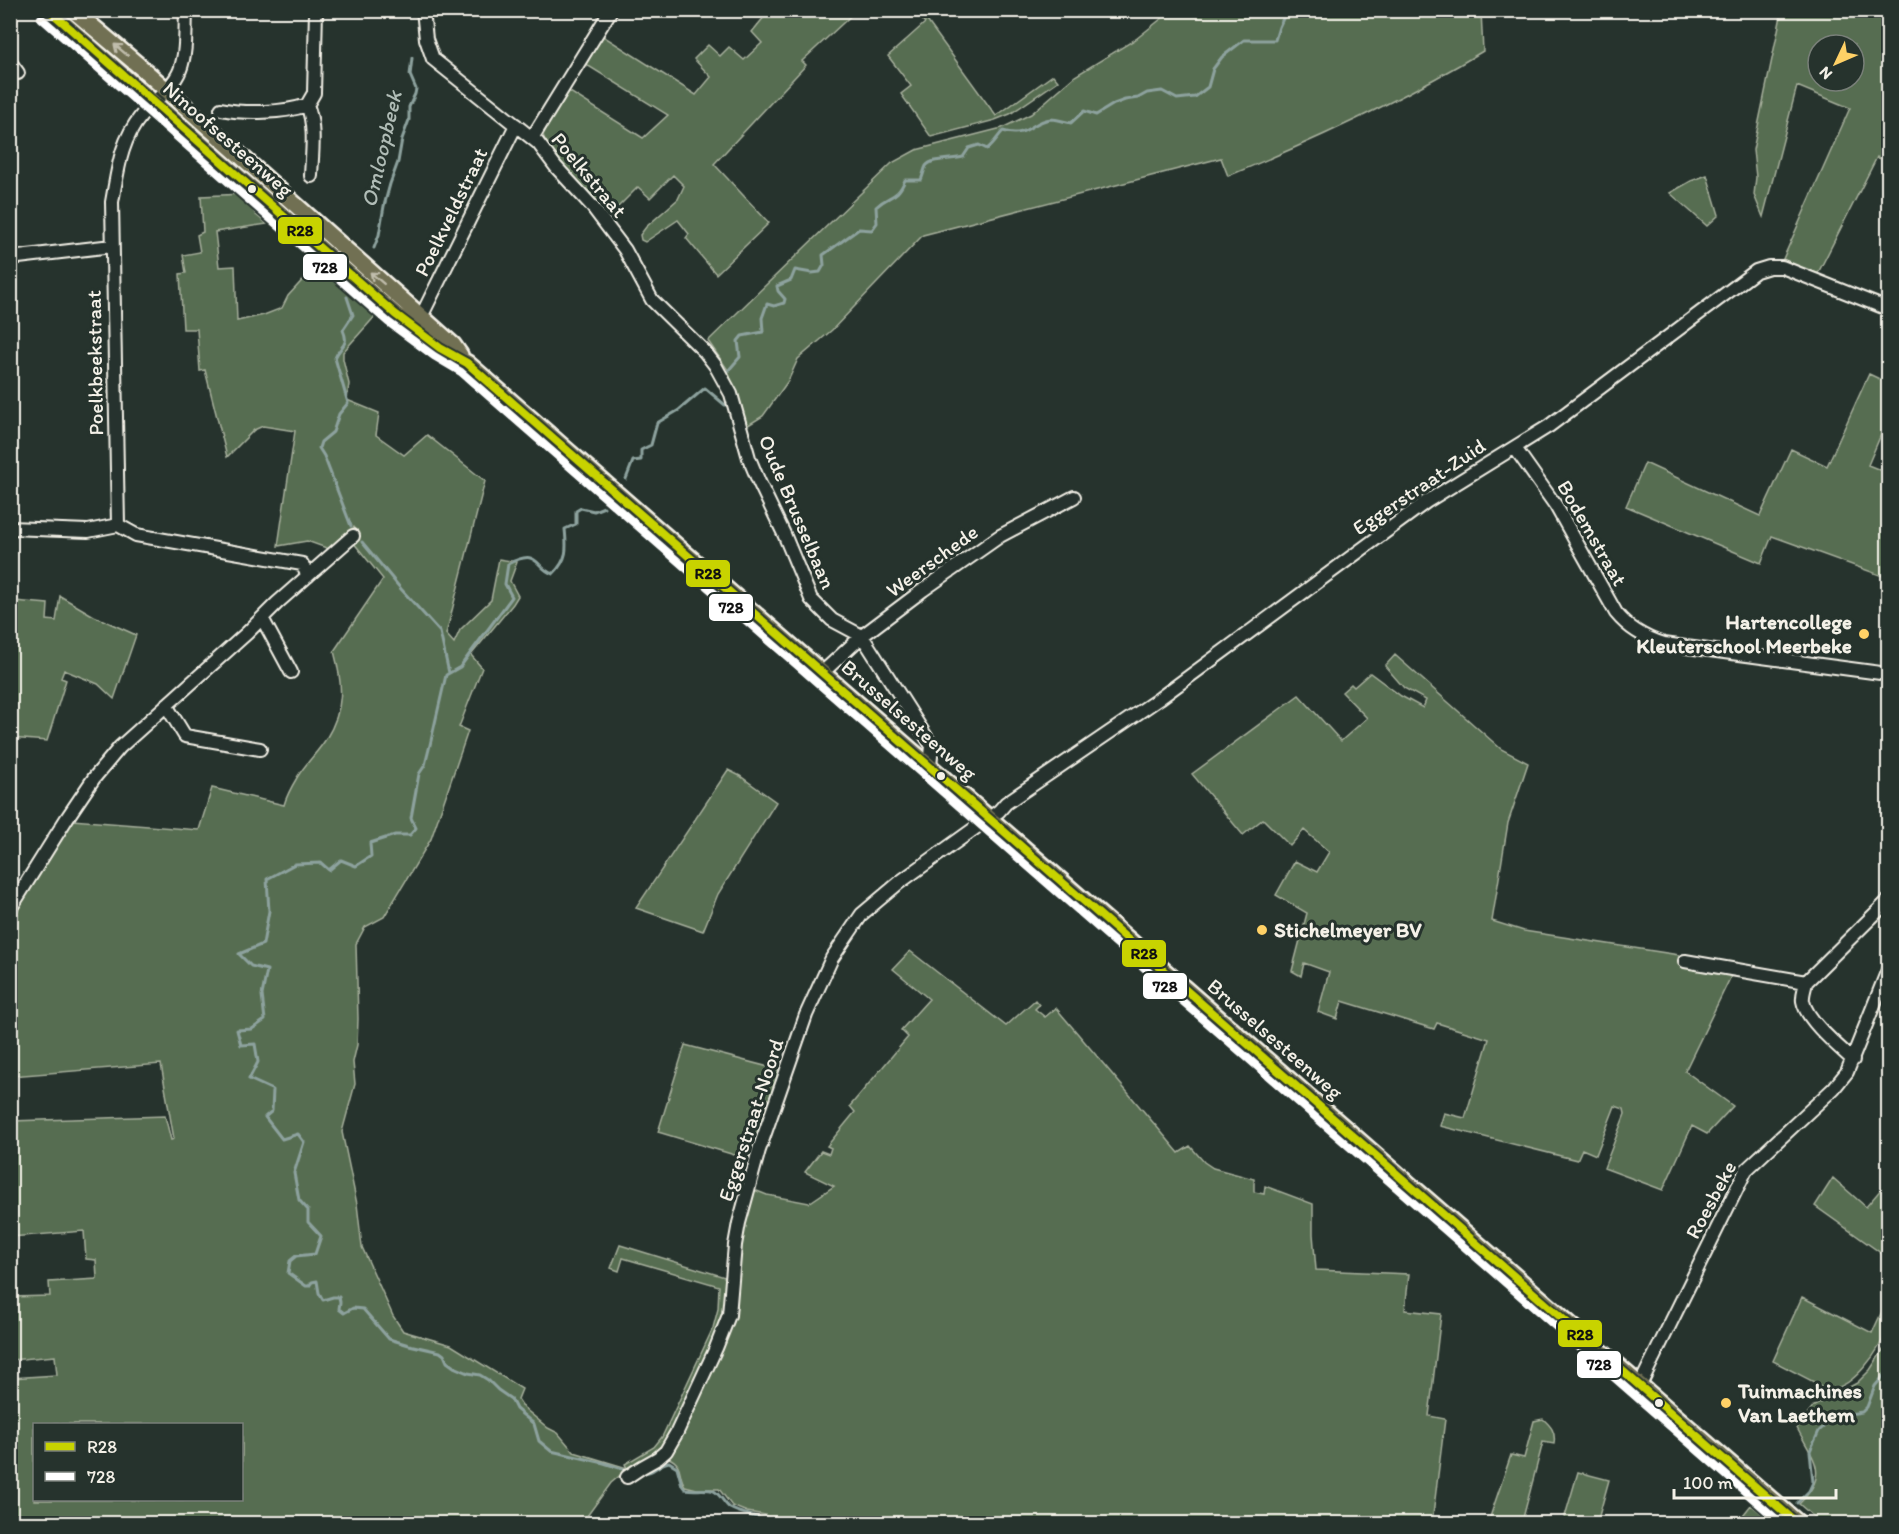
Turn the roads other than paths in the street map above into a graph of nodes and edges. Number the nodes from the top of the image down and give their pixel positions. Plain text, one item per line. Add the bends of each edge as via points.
1 (48, 10) edge
2 (73, 10) edge
3 (186, 10) edge
4 (316, 10) edge
5 (423, 10) edge
6 (611, 10) edge
7 (10, 62) edge
8 (18, 73) dead end
9 (165, 89) junction
10 (153, 102) junction
11 (307, 105) junction
12 (221, 109) dead end
13 (516, 124) junction
14 (532, 138) junction
15 (311, 176) dead end
16 (112, 246) junction
17 (10, 258) edge
18 (1888, 309) edge
19 (421, 317) junction
20 (467, 363) junction
21 (722, 376) joint
22 (1515, 448) junction
23 (615, 493) joint
24 (1074, 496) dead end
25 (118, 525) junction
26 (10, 528) edge
27 (353, 536) dead end
28 (308, 576) junction
29 (262, 618) junction
30 (862, 636) junction
31 (291, 672) dead end
32 (823, 672) junction
33 (1888, 674) edge
34 (165, 705) junction
35 (260, 749) dead end
36 (930, 766) junction
37 (988, 817) junction
38 (1888, 902) edge
39 (10, 909) edge
40 (1685, 961) dead end
41 (1888, 970) edge
42 (1806, 982) junction
43 (1853, 1060) junction
44 (1640, 1385) junction
45 (627, 1478) dead end
46 (1799, 1524) edge

1 - 10 main road, Ninoofsesteenweg
9 -> 2 main road, Ninoofsesteenweg
3 - 9 street, Poelkbeekstraat via 182,61 178,74
4 - 11 street via 314,93
5 - 13 street, Poelkstraat via 433,59
6 - 14 street
7 - 8 street
9 - 10 street, Poelkbeekstraat
19 -> 9 main road, Ninoofsesteenweg
10 - 16 street, Poelkbeekstraat via 121,152 112,202
10 - 20 main road, Ninoofsesteenweg via 395,314
11 - 12 street via 294,110
11 - 15 street via 311,114
13 - 14 street, Poelkstraat
13 - 19 street, Poelkveldstraat
14 - 21 street, Poelkstraat via 625,250 652,300 705,352
16 - 17 street
16 - 25 street, Poelkbeekstraat
18 - 22 street, Eggerstraat-Zuid via 1782,267 1756,271
19 - 20 main road, Ninoofsesteenweg
20 - 23 main road, Ninoofsesteenweg
21 - 30 street, Oude Brusselbaan via 752,466 811,599 832,620
22 - 33 street, Bodemstraat via 1556,506 1616,613 1638,633 1664,644
22 - 37 street, Eggerstraat-Zuid via 1425,502 1160,698
23 - 32 main road, Brusselsesteenweg
24 - 30 street, Weerschede via 1000,536
25 - 26 street via 88,531
25 - 28 street via 136,535 302,564
27 - 28 street
28 - 29 street
29 - 31 street
29 - 34 street
30 - 32 street, Weerschede
30 - 36 street, Oude Brusselbaan via 932,746
32 - 36 main road, Brusselsesteenweg
34 - 35 street via 185,736
34 - 39 street via 94,778
36 - 37 main road, Brusselsesteenweg
37 - 44 main road, Brusselsesteenweg
37 - 45 street, Eggerstraat-Noord via 862,914 832,958 806,1015 756,1161 739,1222 729,1315 716,1348 666,1451
38 - 42 street
40 - 42 street
41 - 43 street, Roesbeke
42 - 43 street via 1803,1003 1808,1013
43 - 44 street, Roesbeke via 1834,1088 1746,1170
44 - 46 main road, Brusselsesteenweg

